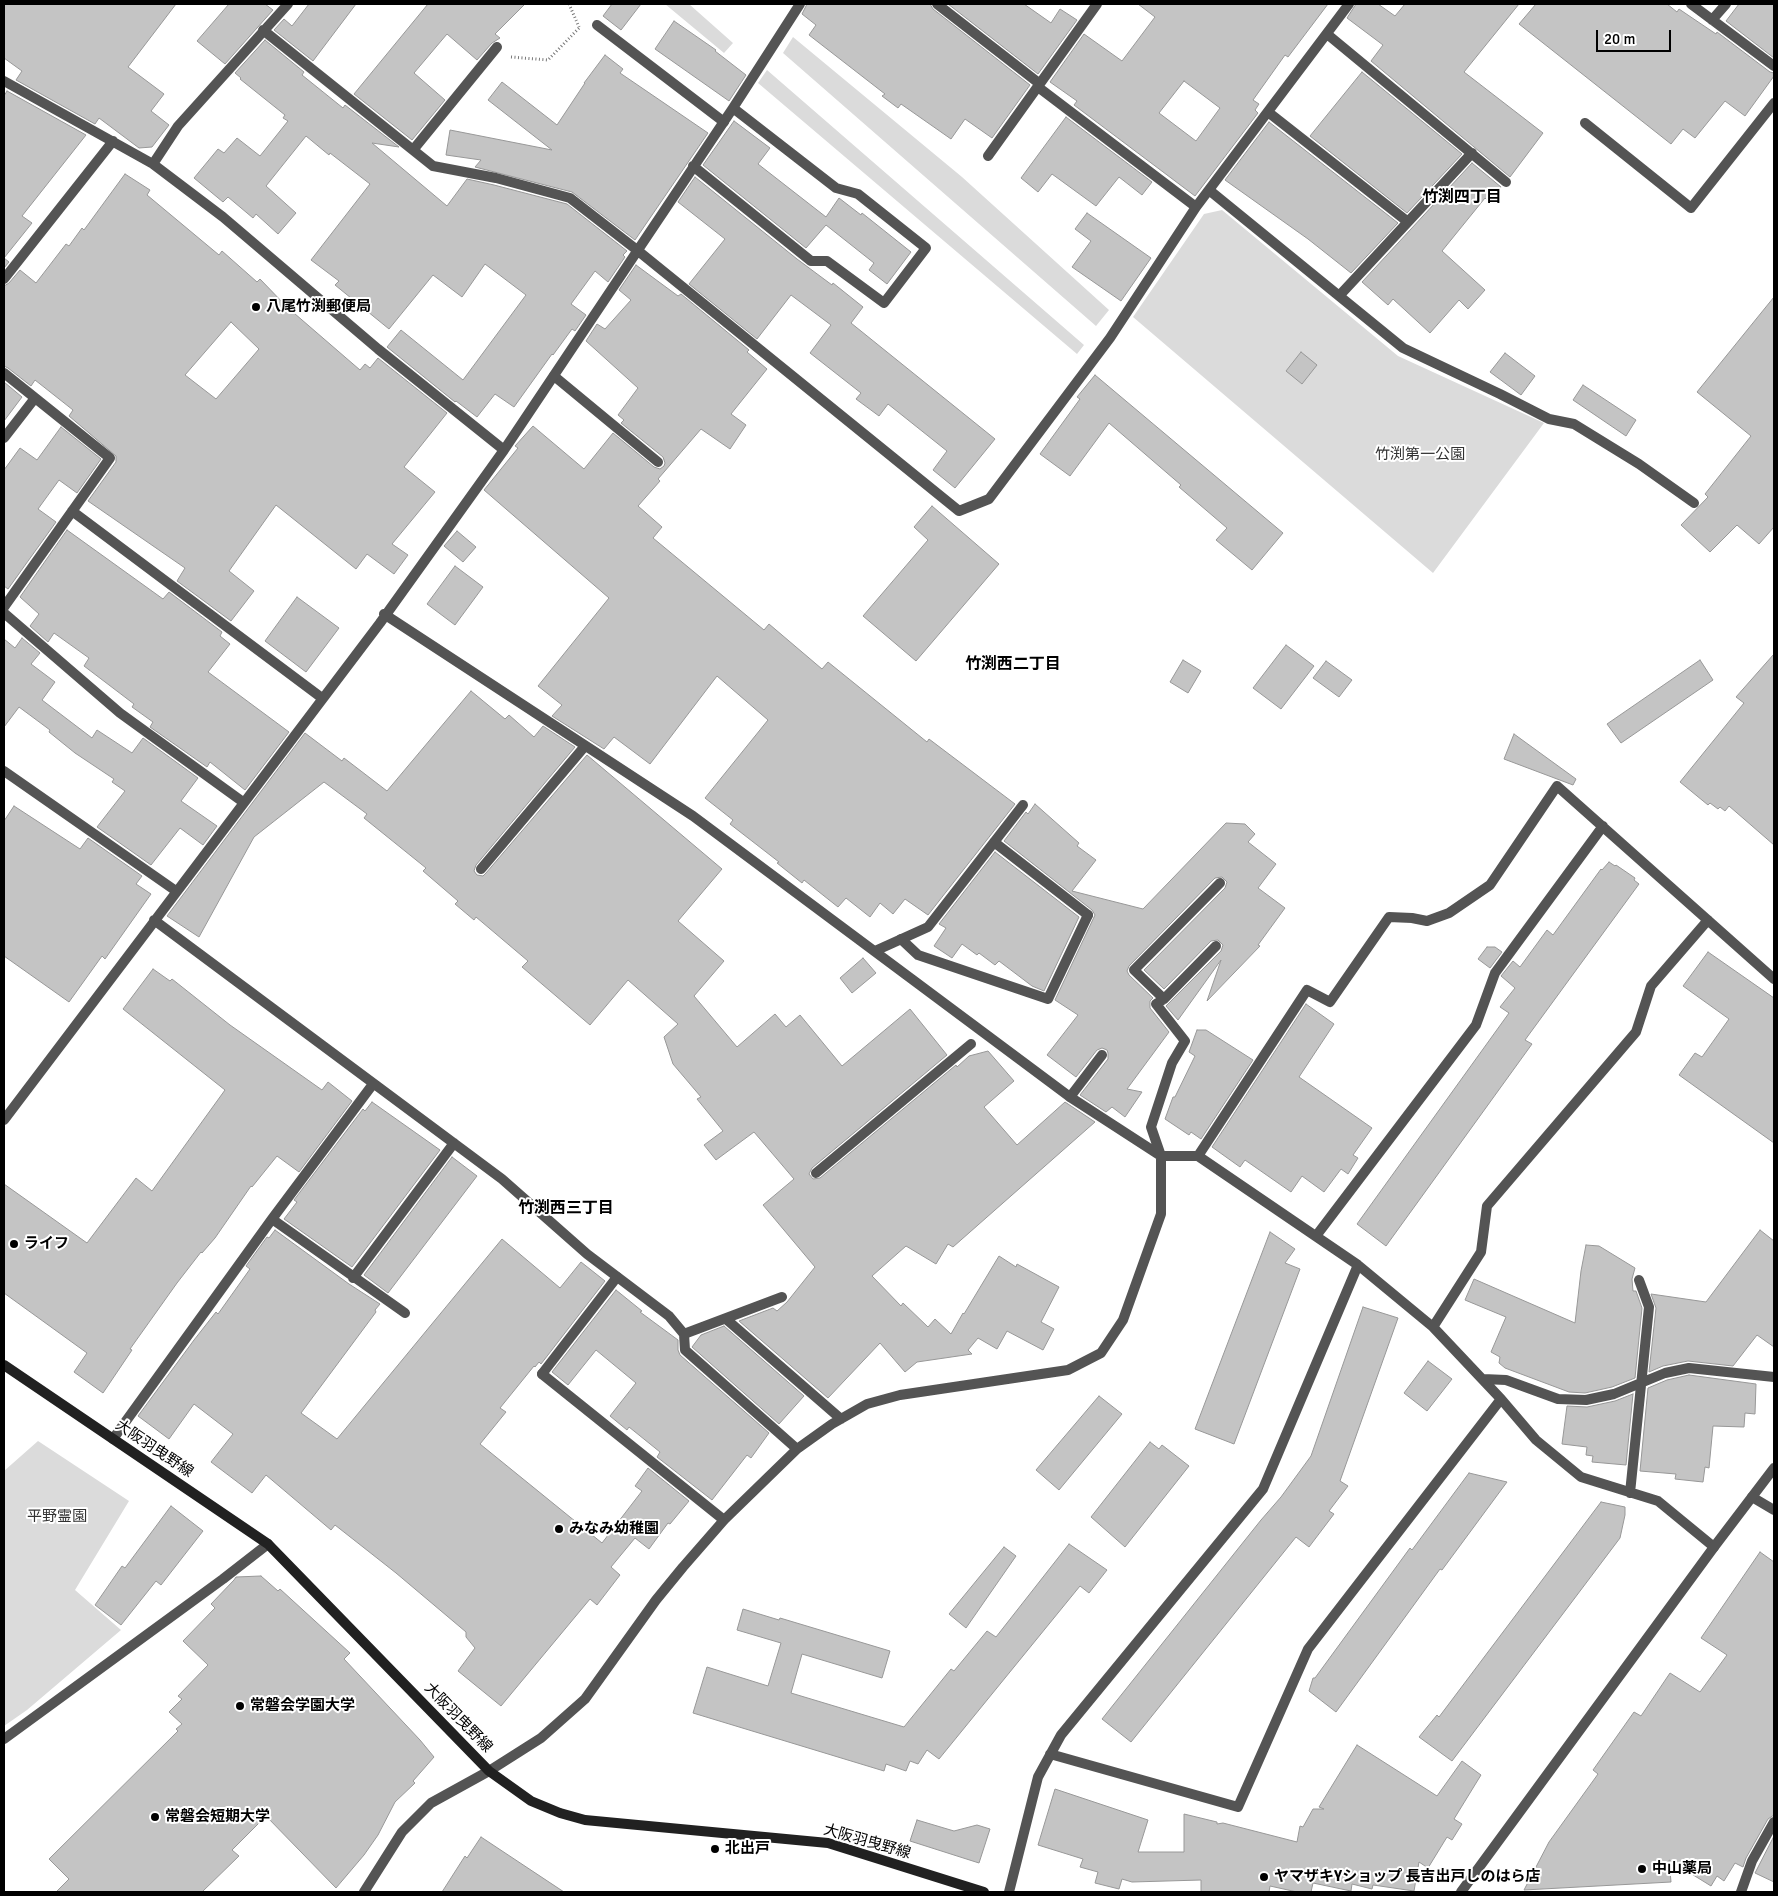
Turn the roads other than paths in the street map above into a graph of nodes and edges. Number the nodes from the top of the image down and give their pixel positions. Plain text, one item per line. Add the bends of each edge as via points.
1 (288, 4) edge
2 (800, 4) edge
3 (937, 4) edge
4 (1097, 4) edge
5 (1691, 4) edge
6 (1726, 4) edge
7 (1346, 5) edge
8 (1712, 20) junction
9 (597, 25) road end
10 (263, 30) junction
11 (1327, 34) junction
12 (497, 47) road end
13 (1774, 66) edge
14 (4, 81) edge
15 (1039, 86) junction
16 (1774, 103) edge
17 (733, 108) junction
18 (1268, 112) junction
19 (724, 122) junction
20 (1585, 123) dead end
21 (113, 141) junction
22 (413, 150) junction
23 (1472, 153) junction
24 (988, 156) dead end
25 (153, 164) junction
26 (693, 166) junction
27 (1506, 182) dead end
28 (1209, 190) junction
29 (1196, 208) junction
30 (1408, 222) junction
31 (638, 250) junction
32 (4, 278) edge
33 (1339, 296) junction
34 (4, 373) edge
35 (554, 376) junction
36 (35, 398) junction
37 (4, 438) edge
38 (504, 450) junction
39 (658, 462) dead end
40 (1694, 503) dead end
41 (72, 511) junction
42 (4, 607) edge
43 (4, 613) edge
44 (384, 614) junction
45 (322, 698) junction
46 (586, 746) junction
47 (4, 771) edge
48 (243, 802) junction
49 (1023, 805) dead end
50 (1603, 826) junction
51 (994, 842) junction
52 (481, 869) dead end
53 (1220, 883) dead end
54 (176, 891) junction
55 (154, 920) junction
56 (1708, 920) junction
57 (901, 939) junction
58 (1216, 946) dead end
59 (875, 951) junction
60 (1774, 979) edge
61 (1164, 999) junction
62 (971, 1044) dead end
63 (1102, 1055) dead end
64 (373, 1084) junction
65 (1070, 1097) junction
66 (4, 1120) edge
67 (454, 1143) junction
68 (1161, 1156) junction
69 (1198, 1156) junction
70 (816, 1173) dead end
71 (272, 1219) junction
72 (1316, 1236) junction
73 (1358, 1265) junction
74 (617, 1277) junction
75 (353, 1278) junction
76 (1639, 1280) dead end
77 (782, 1297) dead end
78 (405, 1313) dead end
79 (726, 1318) junction
80 (1433, 1327) junction
81 (684, 1334) junction
82 (4, 1365) edge
83 (1774, 1377) edge
84 (1482, 1379) junction
85 (1640, 1383) junction
86 (1501, 1399) junction
87 (841, 1418) junction
88 (113, 1439) junction
89 (797, 1449) junction
90 (1774, 1468) edge
91 (1630, 1493) junction
92 (1752, 1497) junction
93 (1774, 1510) edge
94 (724, 1520) junction
95 (268, 1544) junction
96 (1714, 1546) junction
97 (4, 1740) edge
98 (1050, 1754) junction
99 (489, 1772) junction
100 (1774, 1822) edge
101 (364, 1892) edge
102 (984, 1892) edge
103 (1009, 1892) edge
104 (1461, 1892) edge
105 (1741, 1892) edge

1 - 10 street
2 - 17 street
3 - 15 street
4 - 15 street
5 - 8 street
6 - 8 street
7 - 11 street
8 - 13 street
9 - 19 street
10 - 22 street
10 - 25 street via 178,126
11 - 18 street
11 - 23 street
12 - 22 street
14 - 21 street
15 - 24 street
15 - 29 street
16 - 20 street via 1691,208
17 - 19 street
17 - 26 street via 836,188 858,194 926,248 884,303 827,261 811,261
18 - 28 street
18 - 30 street
19 - 26 street
21 - 25 street
21 - 32 street
22 - 31 street via 433,166 496,178 570,198
23 - 27 street
23 - 30 street
25 - 38 street via 223,217 378,349
26 - 31 street
28 - 29 street
28 - 33 street
29 - 31 street via 1110,338 989,499 960,511
30 - 33 street
31 - 35 street
33 - 40 street via 1403,348 1549,419 1574,424
34 - 36 street
35 - 38 street
35 - 39 street
36 - 37 street
36 - 41 street via 110,458
38 - 44 street
41 - 42 street
41 - 45 street
43 - 48 street via 120,713
44 - 45 street
44 - 46 street
45 - 48 street
46 - 52 street
46 - 59 street via 693,816
47 - 54 street
48 - 54 street
49 - 51 street
50 - 56 street
50 - 69 street via 1557,786 1490,885 1449,912 1427,921 1389,917 1330,1002 1307,990
50 - 72 street via 1495,973 1476,1025
51 - 57 street via 928,927
51 - 57 street via 1088,915 1048,999 918,955
53 - 61 street via 1134,970
54 - 55 street
55 - 64 street
55 - 66 street
56 - 60 street
56 - 80 street via 1652,986 1636,1032 1487,1206 1481,1252
57 - 59 street
58 - 61 street
59 - 65 street
61 - 68 street via 1156,1004 1186,1041 1172,1063 1151,1127
62 - 70 street
63 - 65 street
64 - 67 street
64 - 71 street
65 - 68 street
67 - 74 street via 502,1179
67 - 75 street
68 - 69 street
68 - 87 street via 1161,1214 1123,1320 1101,1354 1068,1370 900,1395 866,1404
69 - 72 street
71 - 75 street
71 - 88 street
72 - 73 street
73 - 80 street
73 - 98 street via 1263,1489 1061,1735
74 - 81 street via 669,1316
74 - 94 street via 542,1374
75 - 78 street
76 - 85 street via 1649,1307
77 - 79 street
79 - 81 street
79 - 87 street
80 - 84 street
81 - 89 street via 685,1350
82 - 88 main road, 大阪羽曳野線
83 - 85 street via 1689,1368
84 - 85 street via 1506,1380 1558,1399 1586,1400 1614,1394
84 - 86 street
85 - 91 street
86 - 91 street via 1536,1440 1581,1477
86 - 98 street via 1308,1648 1238,1807
87 - 89 street
88 - 95 main road, 大阪羽曳野線
89 - 94 street
90 - 92 street
91 - 96 street via 1658,1501
92 - 93 street
92 - 96 street
94 - 99 street via 656,1600 585,1699 541,1738
95 - 97 street
95 - 99 main road, 大阪羽曳野線
96 - 104 street
98 - 103 street via 1038,1777
99 - 101 street via 431,1803 402,1832
99 - 102 main road, 大阪羽曳野線 via 531,1800 585,1820 828,1843
100 - 105 street via 1752,1861

